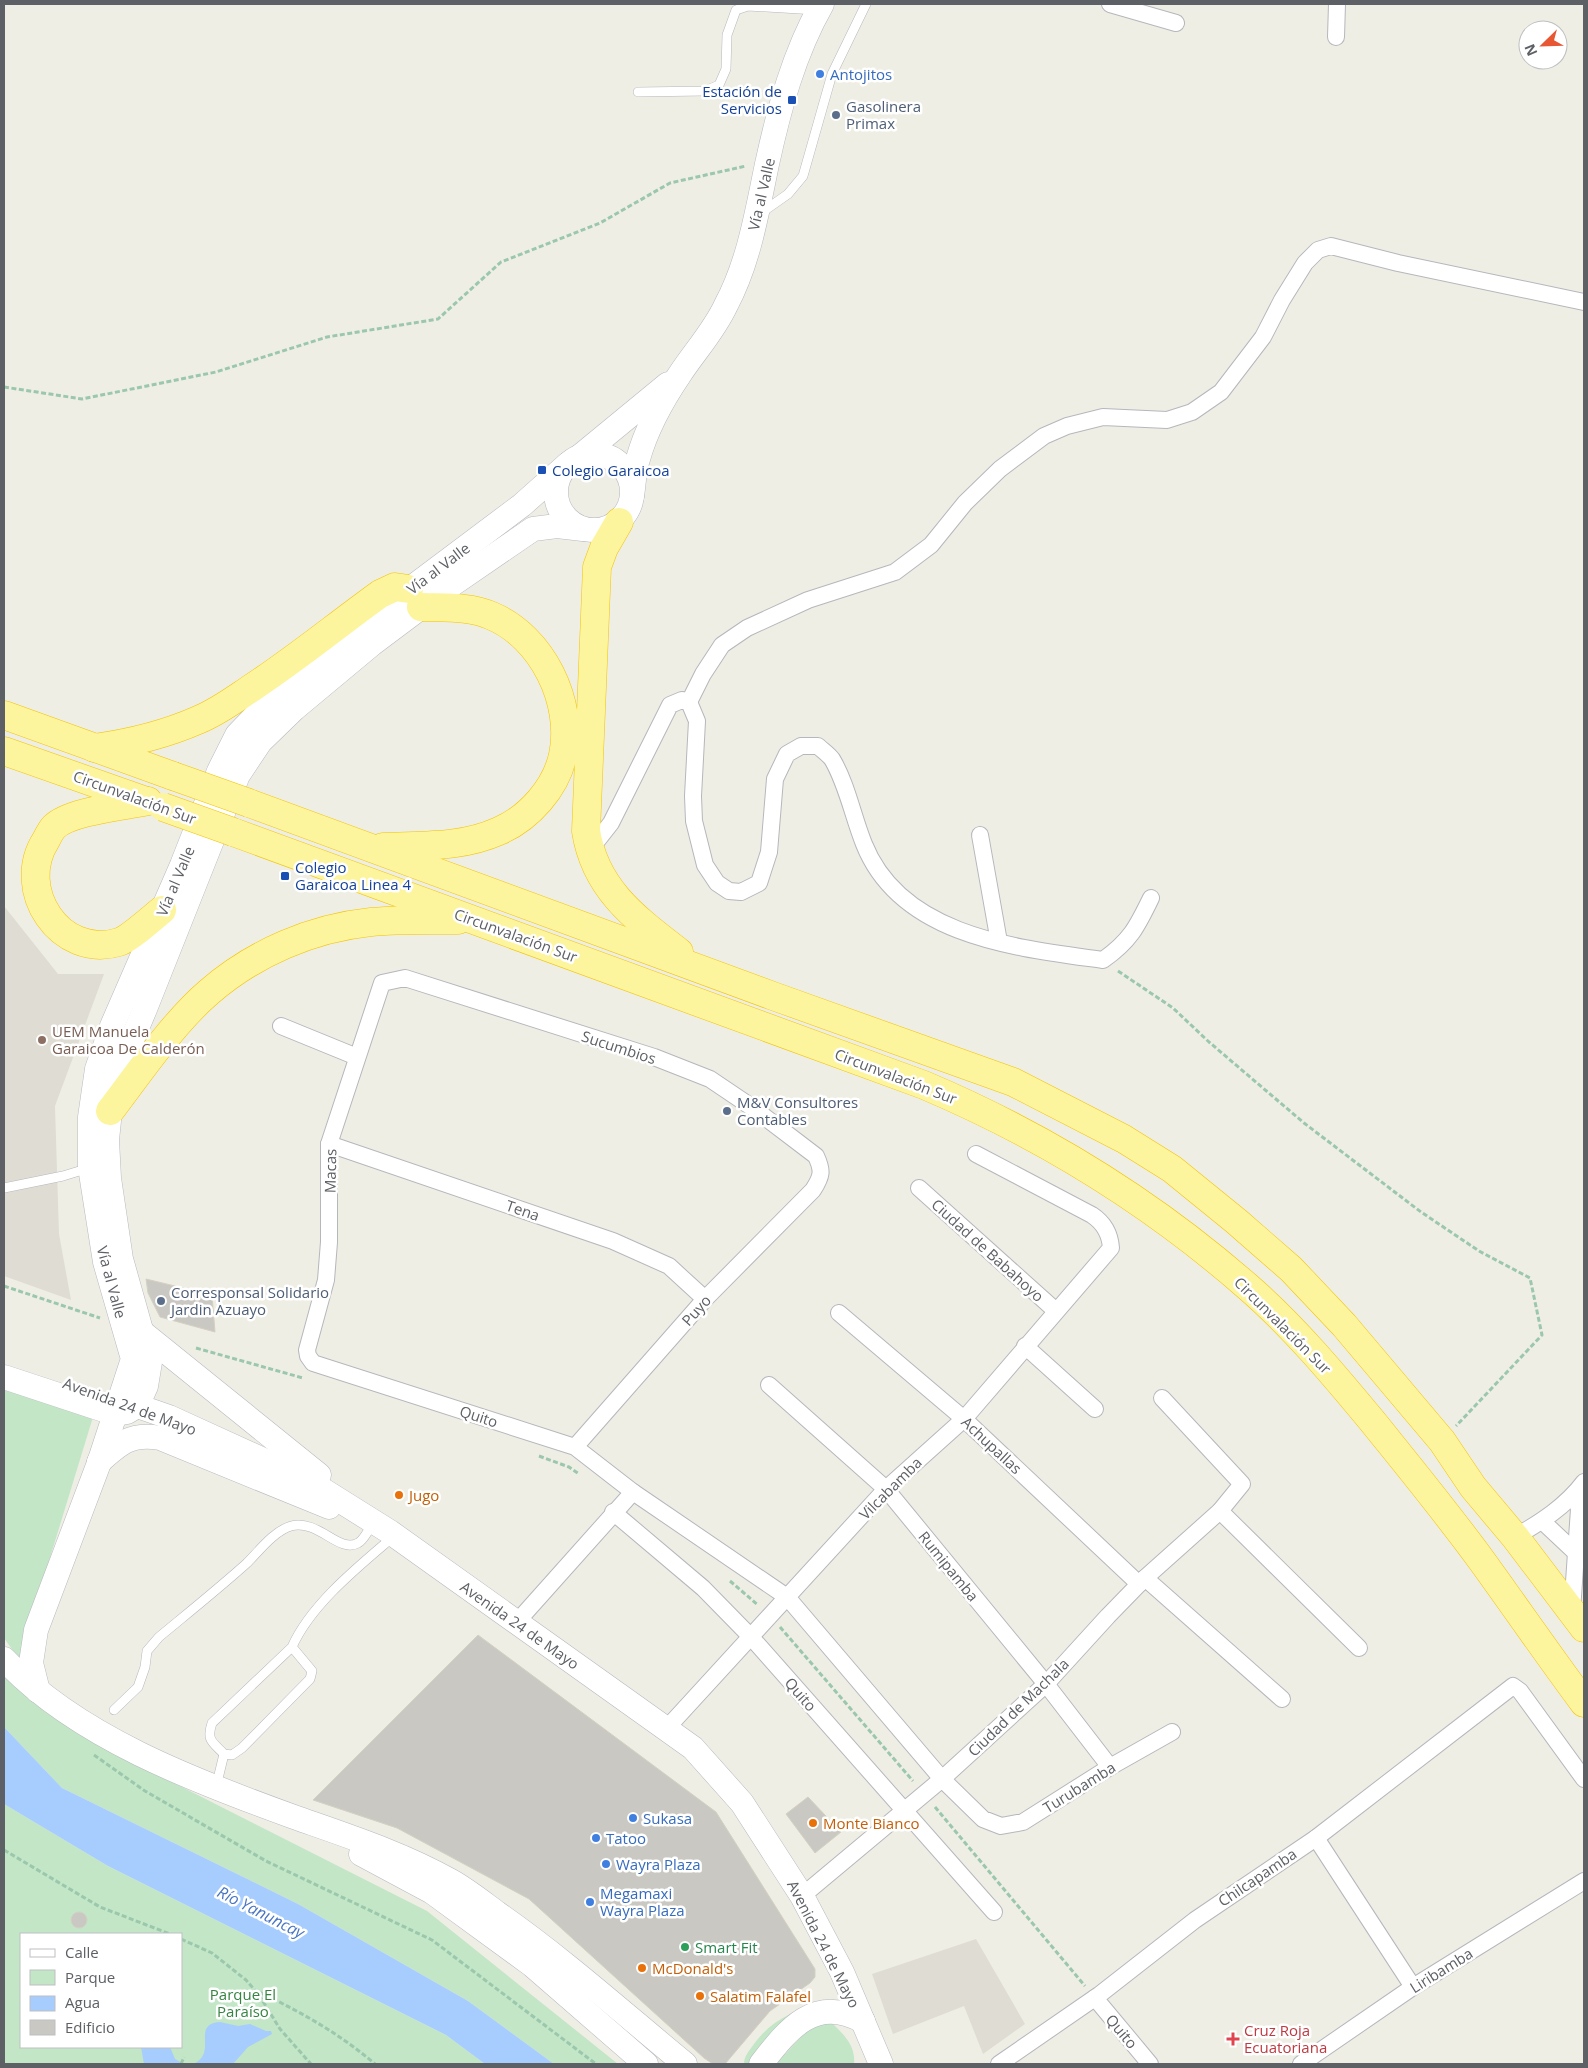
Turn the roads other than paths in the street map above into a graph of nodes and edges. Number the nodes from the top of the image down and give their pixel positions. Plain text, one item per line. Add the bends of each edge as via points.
1 (866, 4) edge
2 (1110, 4) edge
3 (1337, 4) edge
4 (820, 7) edge
5 (1176, 23) dead end
6 (1336, 37) dead end
7 (638, 92) dead end
8 (757, 216) junction
9 (1584, 302) edge
10 (679, 375) junction
11 (573, 461) junction
12 (632, 496) junction
13 (619, 522) junction
14 (583, 529) junction
15 (415, 598) junction
16 (689, 702) junction
17 (4, 715) edge
18 (94, 748) junction
19 (4, 751) edge
20 (156, 804) junction
21 (980, 835) dead end
22 (366, 847) junction
23 (589, 851) junction
24 (1152, 898) dead end
25 (162, 910) junction
26 (474, 920) junction
27 (999, 942) junction
28 (700, 968) junction
29 (382, 983) joint
30 (281, 1026) dead end
31 (357, 1057) junction
32 (110, 1111) junction
33 (329, 1144) junction
34 (976, 1154) dead end
35 (90, 1168) junction
36 (822, 1176) joint
37 (4, 1188) edge
38 (919, 1188) dead end
39 (705, 1299) junction
40 (1056, 1311) junction
41 (839, 1313) dead end
42 (134, 1329) junction
43 (1025, 1346) junction
44 (313, 1363) joint
45 (4, 1364) edge
46 (4, 1377) edge
47 (769, 1385) dead end
48 (1162, 1398) dead end
49 (124, 1406) junction
50 (1095, 1409) dead end
51 (964, 1419) junction
52 (574, 1448) junction
53 (99, 1462) junction
54 (1582, 1485) edge
55 (886, 1489) junction
56 (633, 1492) junction
57 (1220, 1511) junction
58 (613, 1512) junction
59 (1542, 1521) junction
60 (386, 1531) junction
61 (1515, 1537) junction
62 (1575, 1552) junction
63 (1142, 1581) junction
64 (787, 1597) junction
65 (1578, 1620) edge
66 (516, 1623) junction
67 (751, 1637) junction
68 (292, 1647) junction
69 (1359, 1648) dead end
70 (4, 1659) edge
71 (1046, 1684) junction
72 (38, 1691) junction
73 (1282, 1699) dead end
74 (1584, 1703) edge
75 (114, 1710) dead end
76 (667, 1728) junction
77 (1172, 1732) dead end
78 (224, 1754) junction
79 (1110, 1767) junction
80 (942, 1779) junction
81 (1584, 1779) edge
82 (216, 1787) junction
83 (904, 1811) junction
84 (294, 1817) junction
85 (982, 1819) joint
86 (1316, 1838) junction
87 (1584, 1880) edge
88 (802, 1896) junction
89 (994, 1912) dead end
90 (1414, 1988) junction
91 (1095, 1998) junction
92 (863, 2021) junction
93 (876, 2059) edge
94 (646, 2064) edge
95 (685, 2064) edge
96 (761, 2064) edge
97 (999, 2064) edge
98 (1150, 2064) edge
99 (1301, 2064) edge

1 - 8 lane via 832,74 803,176 788,194
2 - 5 street
3 - 6 street
4 - 7 lane via 748,6 736,10 727,35 726,69 719,85 705,91
4 - 8 main road, Vía al Valle via 799,50 785,91
8 - 10 main road, Vía al Valle via 727,304 712,331
9 - 16 street via 1331,246 1318,250 1305,263 1263,337 1221,392 1192,412 1167,420 1103,417 1044,436 1000,469 965,503 931,545 896,572 808,600 748,628 722,645
10 - 11 main road, Vía al Valle
10 - 12 main road via 648,432 637,460
11 - 12 main road via 598,454 616,461 629,476
11 - 14 main road via 561,473 556,495 564,516
11 - 15 main road, Vía al Valle
12 - 13 main road via 626,514
13 - 14 main road via 602,530
13 - 23 highway via 601,558 595,589 586,811
14 - 15 main road, Vía al Valle via 533,528
15 - 18 highway via 395,587 380,594 276,672 198,720 130,743
15 - 22 highway via 492,615 510,626 538,652 548,669 562,709 564,754 550,789 537,804 501,830 454,844
15 - 25 main road, Vía al Valle via 298,677 237,735
15 - 32 main road, Vía al Valle via 260,742 238,775 118,1073
16 - 23 street via 682,700 670,705 611,822
16 - 27 street via 697,722 694,821 705,865 718,883 729,891 741,892 759,883 769,852 775,779 787,754 800,746 818,746 831,758 864,846 878,872 897,894 920,912 972,936
17 - 18 highway, Circunvalación Sur
18 - 22 highway, Circunvalación Sur, bridge
19 - 20 highway, Circunvalación Sur
20 - 25 highway via 75,815 54,826 38,852 35,881 42,907 58,928 74,939 94,946 121,942
20 - 26 highway, Circunvalación Sur, bridge
21 - 27 street
22 - 28 highway, Circunvalación Sur
23 - 28 highway via 615,897
24 - 27 street via 1132,934 1103,960
25 - 35 main road, Vía al Valle via 97,1069 90,1117
26 - 32 highway via 370,922 291,941 236,972 209,992 159,1047
26 - 74 highway, Circunvalación Sur via 940,1092 1018,1128 1084,1165 1145,1205 1248,1287 1336,1376 1480,1559
28 - 61 highway, Circunvalación Sur via 1013,1082 1124,1139 1172,1170 1291,1269 1442,1441 1473,1486
29 - 31 street, Macas
29 - 36 street, Sucumbios via 405,978 654,1057 710,1079 816,1156
30 - 31 street
31 - 33 street, Macas
32 - 42 main road, Vía al Valle via 107,1140 109,1178
33 - 39 street, Tena via 613,1241 669,1266
33 - 44 street, Macas via 329,1242 326,1280 307,1350
34 - 40 street, Vilcabamba via 1092,1215 1110,1236 1111,1248
35 - 37 lane
35 - 42 main road, Vía al Valle via 104,1262
36 - 39 street, Puyo via 813,1190
38 - 40 street, Ciudad de Babahoyo
39 - 52 street, Puyo
40 - 43 street, Vilcabamba
41 - 51 street, Achupallas
42 - 49 main road, Vía al Valle via 150,1362 146,1386
42 - 60 main road
43 - 50 street
43 - 51 street, Vilcabamba
44 - 52 street, Quito
45 - 49 main road, Avenida 24 de Mayo
46 - 49 main road, Avenida 24 de Mayo
47 - 55 street, Rumipamba
48 - 57 street, Ciudad de Machala via 1242,1484
49 - 53 main road, Vía al Valle
49 - 60 main road, Avenida 24 de Mayo via 170,1417 308,1480
51 - 55 street, Vilcabamba
51 - 63 street, Achupallas
52 - 56 street, Quito
53 - 60 main road via 128,1440 145,1436 160,1438
53 - 72 main road, Vía al Valle via 36,1630 31,1663
54 - 59 street via 1555,1513
54 - 62 street
55 - 64 street, Vilcabamba
55 - 71 street, Rumipamba
56 - 58 street
56 - 64 street, Quito
57 - 63 street, Ciudad de Machala
57 - 69 street
58 - 66 street
58 - 67 street, Quito via 703,1588
59 - 61 street
59 - 62 street
60 - 66 main road, Avenida 24 de Mayo
60 - 68 lane via 314,1612
60 - 75 lane via 351,1546 341,1544 311,1526 289,1527 272,1538 159,1637 148,1651 138,1687
61 - 65 highway, Circunvalación Sur
62 - 65 street
63 - 71 street, Ciudad de Machala
63 - 73 street, Achupallas
64 - 67 street, Vilcabamba
64 - 80 street, Quito
66 - 76 main road, Avenida 24 de Mayo
67 - 76 street, Vilcabamba
67 - 83 street, Quito
68 - 78 lane via 212,1723 210,1739
68 - 78 lane via 312,1671 310,1679 242,1748 232,1755
70 - 72 main road
71 - 79 street, Rumipamba
71 - 80 street, Ciudad de Machala
72 - 82 main road via 90,1728
76 - 88 main road, Avenida 24 de Mayo via 693,1748 742,1803
77 - 79 street, Turubamba
78 - 82 lane
79 - 85 street, Turubamba via 1024,1822 1001,1826
80 - 83 street, Ciudad de Machala
80 - 85 street, Quito
81 - 86 street, Chilcapamba via 1520,1690 1512,1686
82 - 84 main road
83 - 88 street, Ciudad de Machala
83 - 89 street, Quito
84 - 94 main road via 432,1892 532,1965
84 - 95 main road via 386,1849 452,1881 538,1942
86 - 90 street
86 - 91 street, Chilcapamba via 1195,1920
87 - 90 street, Liribamba
88 - 92 main road, Avenida 24 de Mayo via 842,1972
90 - 99 street, Liribamba
91 - 97 street, Chilcapamba
91 - 98 street, Quito
92 - 93 main road, Avenida 24 de Mayo
92 - 96 main road via 833,2010 816,2013 799,2022

